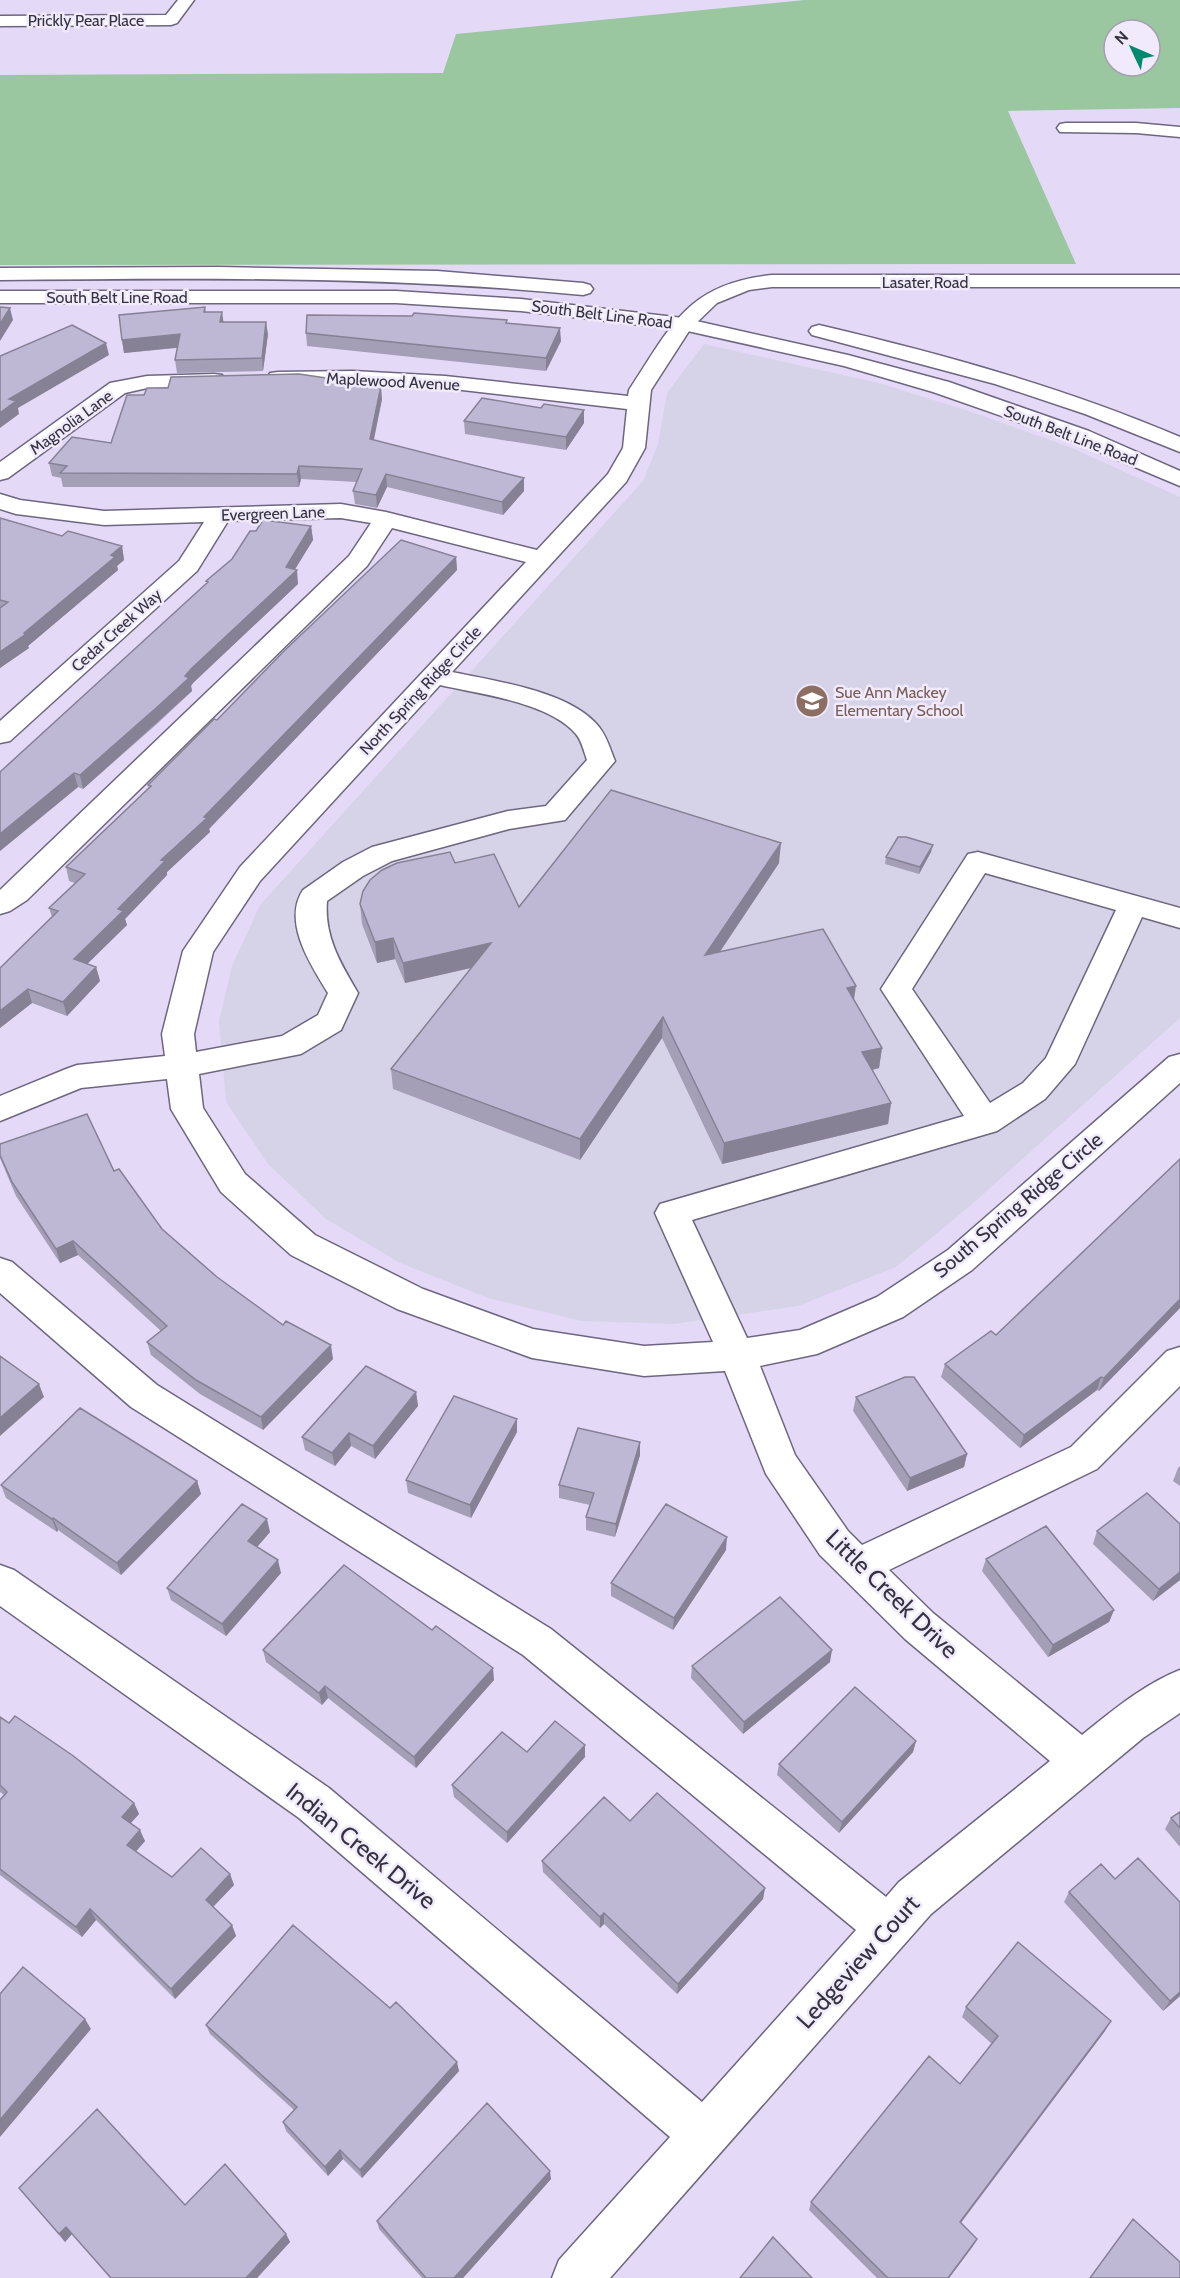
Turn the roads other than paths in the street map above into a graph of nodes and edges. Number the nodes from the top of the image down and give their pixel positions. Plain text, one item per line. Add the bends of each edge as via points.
1 (186, 0) edge
2 (0, 21) edge
3 (1066, 128) dead end
4 (1180, 132) edge
5 (0, 274) edge
6 (1180, 281) edge
7 (607, 291) dead end
8 (0, 297) edge
9 (702, 306) junction
10 (730, 312) dead end
11 (681, 313) junction
12 (801, 327) dead end
13 (239, 379) edge
14 (261, 379) edge
15 (638, 404) junction
16 (1180, 445) edge
17 (0, 472) edge
18 (1180, 479) edge
19 (0, 501) edge
20 (220, 514) junction
21 (386, 519) junction
22 (542, 559) junction
23 (433, 676) junction
24 (0, 735) edge
25 (0, 904) edge
26 (1133, 904) junction
27 (1180, 918) edge
28 (1180, 1065) edge
29 (182, 1066) junction
30 (0, 1109) edge
31 (985, 1122) junction
32 (0, 1272) edge
33 (737, 1355) junction
34 (1180, 1362) edge
35 (857, 1566) junction
36 (0, 1583) edge
37 (1180, 1689) edge
38 (1083, 1761) junction
39 (888, 1928) junction
40 (703, 2134) junction
41 (577, 2278) edge

1 - 2 street, Prickly Pear Place via 171,20
3 - 4 street
5 - 7 street, South Belt Line Road via 414,274
6 - 9 street, Lasater Road via 772,281 745,284
8 - 11 street, South Belt Line Road via 396,297
9 - 10 street
9 - 11 street, Lasater Road
11 - 15 street, North Spring Ridge Circle via 640,390
11 - 18 street, South Belt Line Road via 941,387 1081,436
12 - 16 street, South Belt Line Road via 1007,380 1123,419
13 - 17 street, Magnolia Lane via 147,382 118,388
14 - 15 street, Maplewood Avenue via 353,376 445,382
15 - 22 street, North Spring Ridge Circle via 634,448 618,477
19 - 20 street, Evergreen Lane via 16,507 104,518
20 - 21 street, Evergreen Lane via 341,511
20 - 24 street, Cedar Creek Way via 188,566
21 - 22 street, Evergreen Lane
21 - 25 street via 358,561 17,893
22 - 23 street, North Spring Ridge Circle
23 - 29 street, North Spring Ridge Circle via 250,874 198,951 178,1034
23 - 29 street via 561,709 588,731 601,761 555,814 508,820 382,854 314,897 310,918 320,954 343,993 330,1022 290,1046
26 - 27 street
26 - 31 street via 1059,1064 1034,1091
26 - 31 street via 978,861 896,989
28 - 33 street, South Spring Ridge Circle via 960,1260 890,1307 804,1344
29 - 30 street via 77,1077
29 - 33 street, South Spring Ridge Circle via 187,1109 233,1183 303,1245 410,1299 532,1343 644,1361
31 - 33 street, Little Creek Drive via 672,1214
32 - 39 street via 144,1396 537,1642
33 - 35 street, Little Creek Drive via 779,1463 834,1543
34 - 35 street via 1083,1458
35 - 38 street, Little Creek Drive via 919,1626
36 - 40 street, Indian Creek Drive via 314,1803
37 - 38 street, Ledgeview Court
38 - 39 street, Ledgeview Court via 915,1898
39 - 40 street, Ledgeview Court
40 - 41 street, Ledgeview Court

